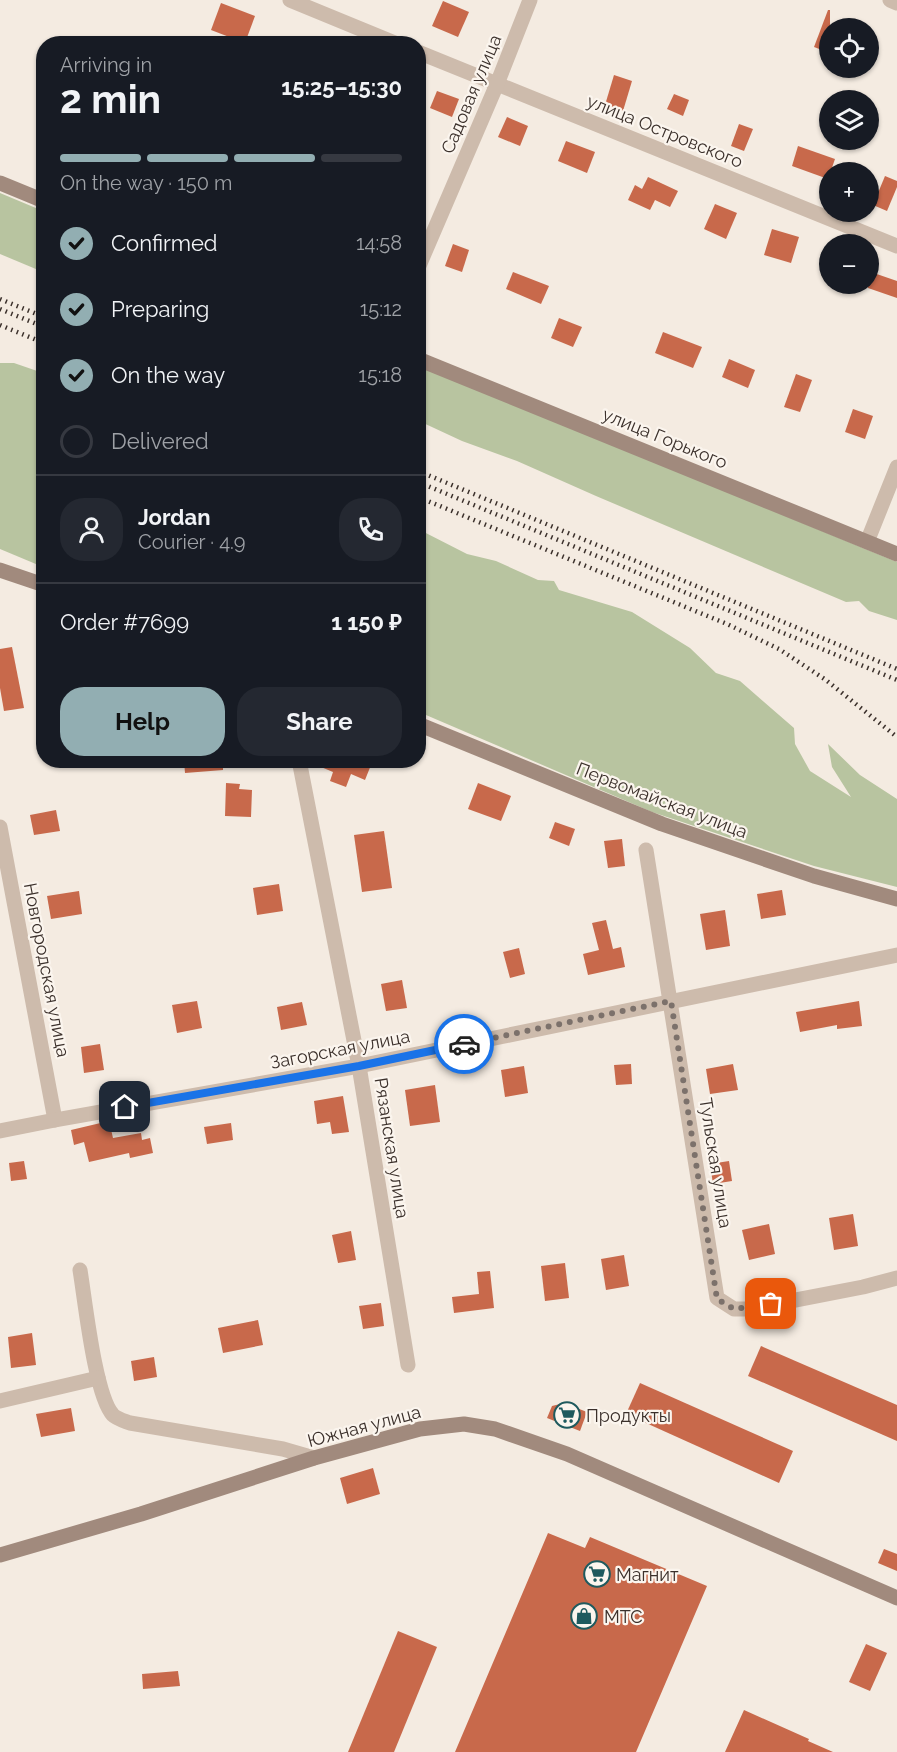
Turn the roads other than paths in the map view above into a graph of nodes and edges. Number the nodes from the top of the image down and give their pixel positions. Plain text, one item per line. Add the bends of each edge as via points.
1 (290, 0) edge
2 (530, 0) edge
3 (890, 0) edge
4 (897, 3) edge
5 (378, 36) edge
6 (426, 55) edge
7 (497, 84) junction
8 (0, 183) edge
9 (36, 198) edge
10 (897, 246) edge
11 (426, 249) edge
12 (426, 362) edge
13 (897, 466) edge
14 (867, 542) junction
15 (897, 554) edge
16 (0, 570) edge
17 (36, 582) edge
18 (426, 727) edge
19 (301, 768) edge
20 (0, 827) edge
21 (646, 850) dead end
22 (897, 899) edge
23 (897, 956) edge
24 (671, 1001) junction
25 (359, 1066) junction
26 (55, 1120) junction
27 (0, 1131) edge
28 (80, 1270) dead end
29 (897, 1278) edge
30 (408, 1365) dead end
31 (98, 1378) junction
32 (0, 1401) edge
33 (314, 1458) junction
34 (0, 1556) edge
35 (897, 1598) edge

1 - 5 street
2 - 7 street, Садовая улица
3 - 4 street
6 - 7 street, улица Островского
7 - 10 street, улица Островского
7 - 11 street, Садовая улица
8 - 9 street
12 - 14 street, улица Горького
13 - 14 street
14 - 15 street, улица Горького
16 - 17 street
18 - 22 street, Первомайская улица via 662,824 814,876
19 - 25 street, Рязанская улица
20 - 26 street, Новгородская улица
21 - 24 street, Тульская улица
23 - 24 street, Загорская улица
24 - 25 street, Загорская улица
24 - 29 street, Тульская улица via 717,1299 734,1309 748,1309
25 - 26 street, Загорская улица
25 - 30 street, Рязанская улица
26 - 27 street, Загорская улица
28 - 31 street
31 - 32 street
31 - 33 street via 104,1401 114,1417 130,1423 283,1449
33 - 34 street, Южная улица
33 - 35 street, Южная улица via 420,1429 464,1424 495,1429 567,1454

